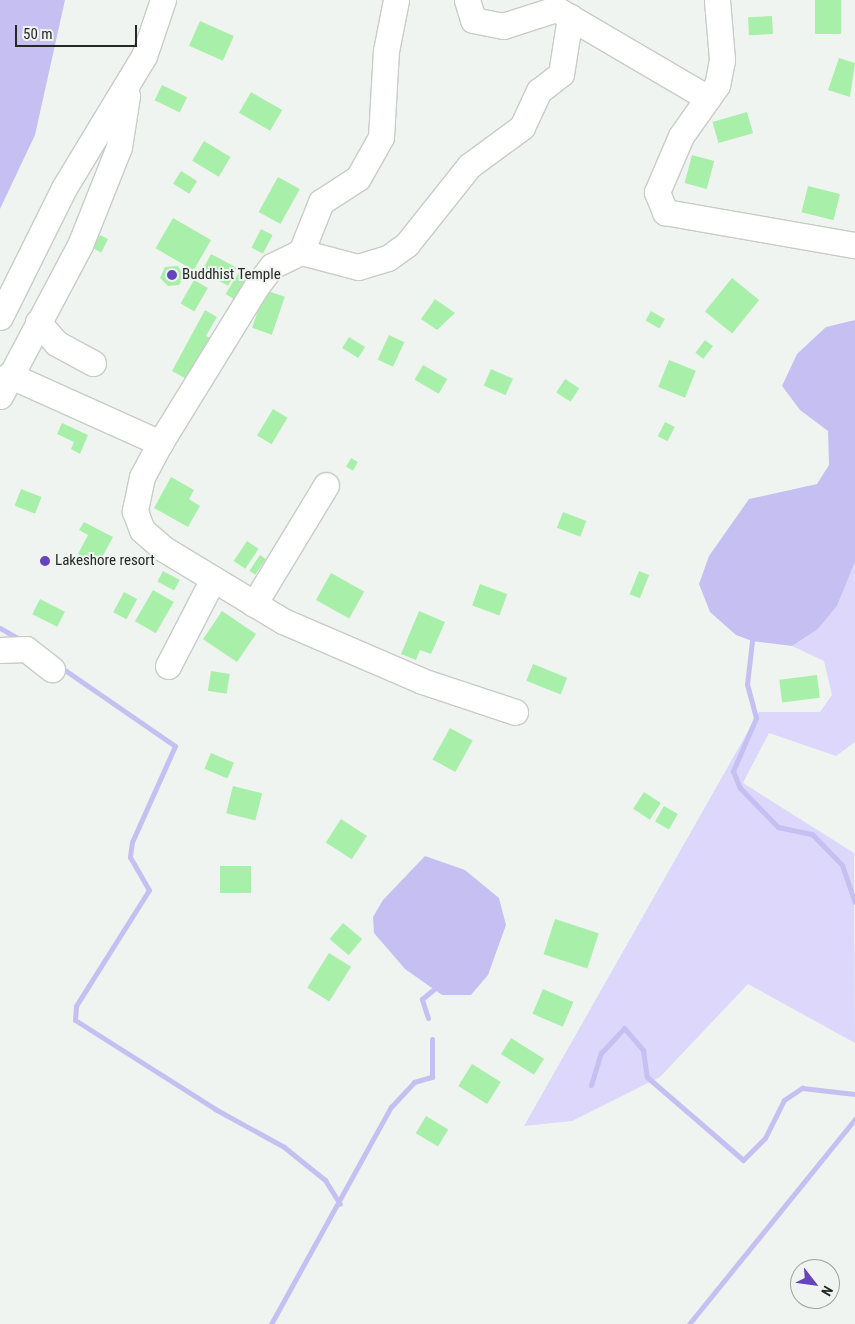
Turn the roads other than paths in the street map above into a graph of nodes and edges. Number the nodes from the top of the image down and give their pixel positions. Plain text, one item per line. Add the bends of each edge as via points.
1 (162, 0) edge
2 (396, 0) edge
3 (466, 0) edge
4 (717, 0) edge
5 (570, 17) junction
6 (129, 84) junction
7 (708, 98) junction
8 (855, 245) edge
9 (301, 252) junction
10 (0, 317) edge
11 (38, 322) junction
12 (93, 363) dead end
13 (5, 385) edge
14 (160, 443) junction
15 (326, 485) dead end
16 (214, 579) junction
17 (254, 604) junction
18 (0, 650) edge
19 (168, 666) dead end
20 (52, 669) dead end
21 (515, 712) dead end

1 - 6 street via 144,56
2 - 9 street via 386,51 381,137 358,178 320,202
3 - 5 street via 473,20 503,26 556,9
4 - 7 street via 722,60 717,85
5 - 7 street
5 - 9 street via 562,74 539,90 522,127 469,166 407,244 388,258 358,267
6 - 10 street via 64,188
6 - 11 street via 119,146 80,245
7 - 8 street via 681,136 657,192 666,212
9 - 14 street via 272,266 256,287
11 - 12 street via 56,343
11 - 13 street
13 - 14 street
14 - 16 street via 142,477 135,511 142,530 164,549
15 - 17 street
16 - 17 street
16 - 19 street
17 - 21 street via 283,622 422,681
18 - 20 street via 26,649

